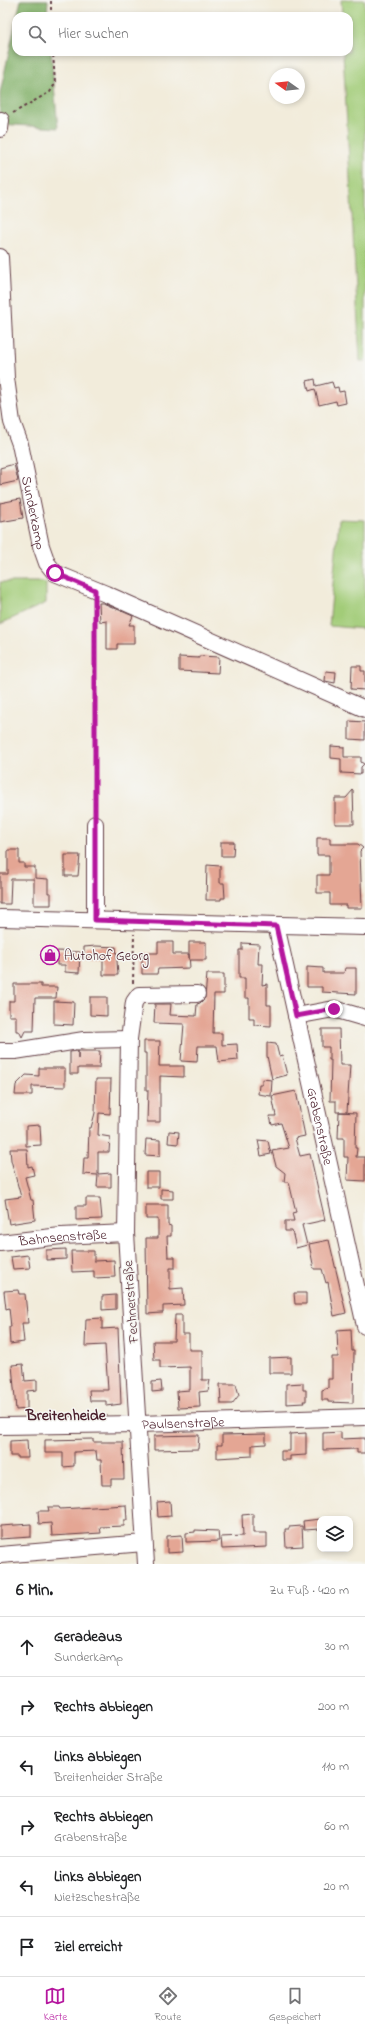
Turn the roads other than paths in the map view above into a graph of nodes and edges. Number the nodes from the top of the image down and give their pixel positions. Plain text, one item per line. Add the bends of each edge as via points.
1 (0, 257) edge
2 (7, 427) edge
3 (365, 709) edge
4 (96, 824) road end
5 (0, 918) edge
6 (95, 920) junction
7 (276, 926) junction
8 (365, 927) edge
9 (197, 994) dead end
10 (296, 1016) junction
11 (365, 1018) edge
12 (128, 1039) junction
13 (0, 1051) edge
14 (126, 1233) junction
15 (0, 1243) edge
16 (349, 1254) junction
17 (365, 1256) edge
18 (365, 1326) edge
19 (365, 1417) edge
20 (0, 1423) edge
21 (138, 1424) junction
22 (144, 1543) junction
23 (0, 1555) edge
24 (146, 1564) edge

1 - 2 street, Sunderkamp
2 - 3 street, Sunderkamp via 20,444 41,546 47,563 55,573
4 - 6 street
5 - 6 street
6 - 7 street
7 - 8 street
7 - 10 street, Grabenstraße
9 - 12 street, Fechnerstraße via 139,995 134,1002
10 - 11 street via 334,1009
10 - 16 street, Grabenstraße
12 - 13 street via 84,1040 15,1052
12 - 14 street, Fechnerstraße
14 - 15 street, Bahnsenstraße via 61,1236
14 - 21 street, Fechnerstraße
16 - 17 street
16 - 18 street, Grabenstraße
19 - 21 street, Paulsenstraße
20 - 21 street, Paulsenstraße
21 - 22 street, Fechnerstraße
22 - 23 street
22 - 24 street, Fechnerstraße

